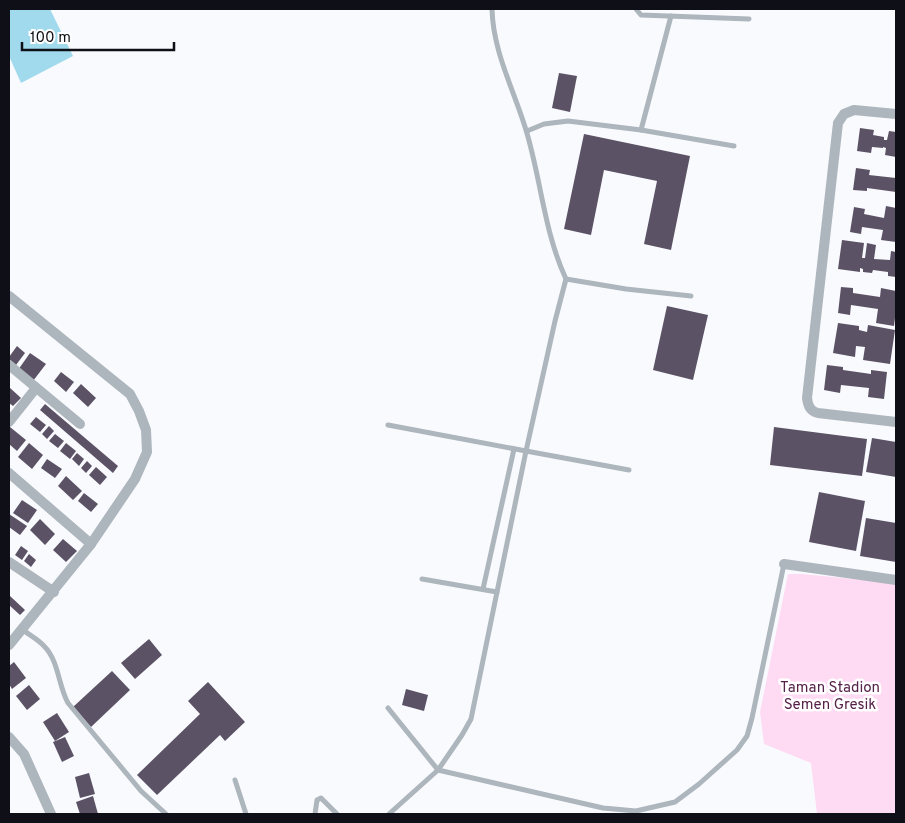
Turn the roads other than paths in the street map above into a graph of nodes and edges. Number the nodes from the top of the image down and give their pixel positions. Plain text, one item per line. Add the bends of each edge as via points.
1 (492, 9) edge
2 (636, 9) edge
3 (671, 16) junction
4 (749, 19) dead end
5 (896, 114) edge
6 (641, 130) junction
7 (527, 131) junction
8 (734, 146) dead end
9 (566, 278) junction
10 (9, 296) edge
11 (691, 296) dead end
12 (9, 365) edge
13 (36, 388) junction
14 (9, 422) edge
15 (896, 422) edge
16 (80, 424) dead end
17 (388, 425) dead end
18 (514, 449) junction
19 (526, 451) junction
20 (629, 470) dead end
21 (9, 473) edge
22 (9, 479) edge
23 (20, 484) junction
24 (91, 544) junction
25 (9, 562) edge
26 (784, 564) joint
27 (422, 579) dead end
28 (896, 580) edge
29 (483, 589) junction
30 (54, 592) junction
31 (497, 592) junction
32 (22, 629) junction
33 (9, 645) edge
34 (388, 708) dead end
35 (9, 737) edge
36 (438, 770) junction
37 (234, 780) dead end
38 (657, 807) junction
39 (51, 814) edge
40 (166, 814) edge
41 (246, 814) edge
42 (315, 814) edge
43 (337, 814) edge
44 (389, 814) edge
45 (656, 814) edge

1 - 7 lane via 499,54
2 - 3 lane via 641,15
3 - 4 lane
3 - 6 lane
5 - 15 street via 854,110 844,114 838,123 807,398 813,412
6 - 7 lane via 568,121 544,124
6 - 8 lane
7 - 9 lane via 544,210
9 - 11 lane
9 - 19 lane
10 - 24 street via 130,394 146,430 147,452 135,479
12 - 13 street
13 - 14 street
13 - 16 street
17 - 18 lane
18 - 19 lane
18 - 29 lane
19 - 20 lane
19 - 31 lane
21 - 23 street
22 - 23 street
23 - 24 street
24 - 30 street
25 - 30 street
26 - 28 street
26 - 38 lane via 747,736 737,750 699,784 675,802
27 - 29 lane
29 - 31 lane
30 - 32 street
31 - 36 lane via 471,719
32 - 33 street
32 - 40 lane via 44,646 52,658 68,703 141,791
34 - 36 lane
35 - 39 street via 24,754
36 - 38 lane via 603,808 636,811
36 - 44 lane
37 - 41 lane
38 - 45 lane
42 - 43 lane via 317,800 321,798

